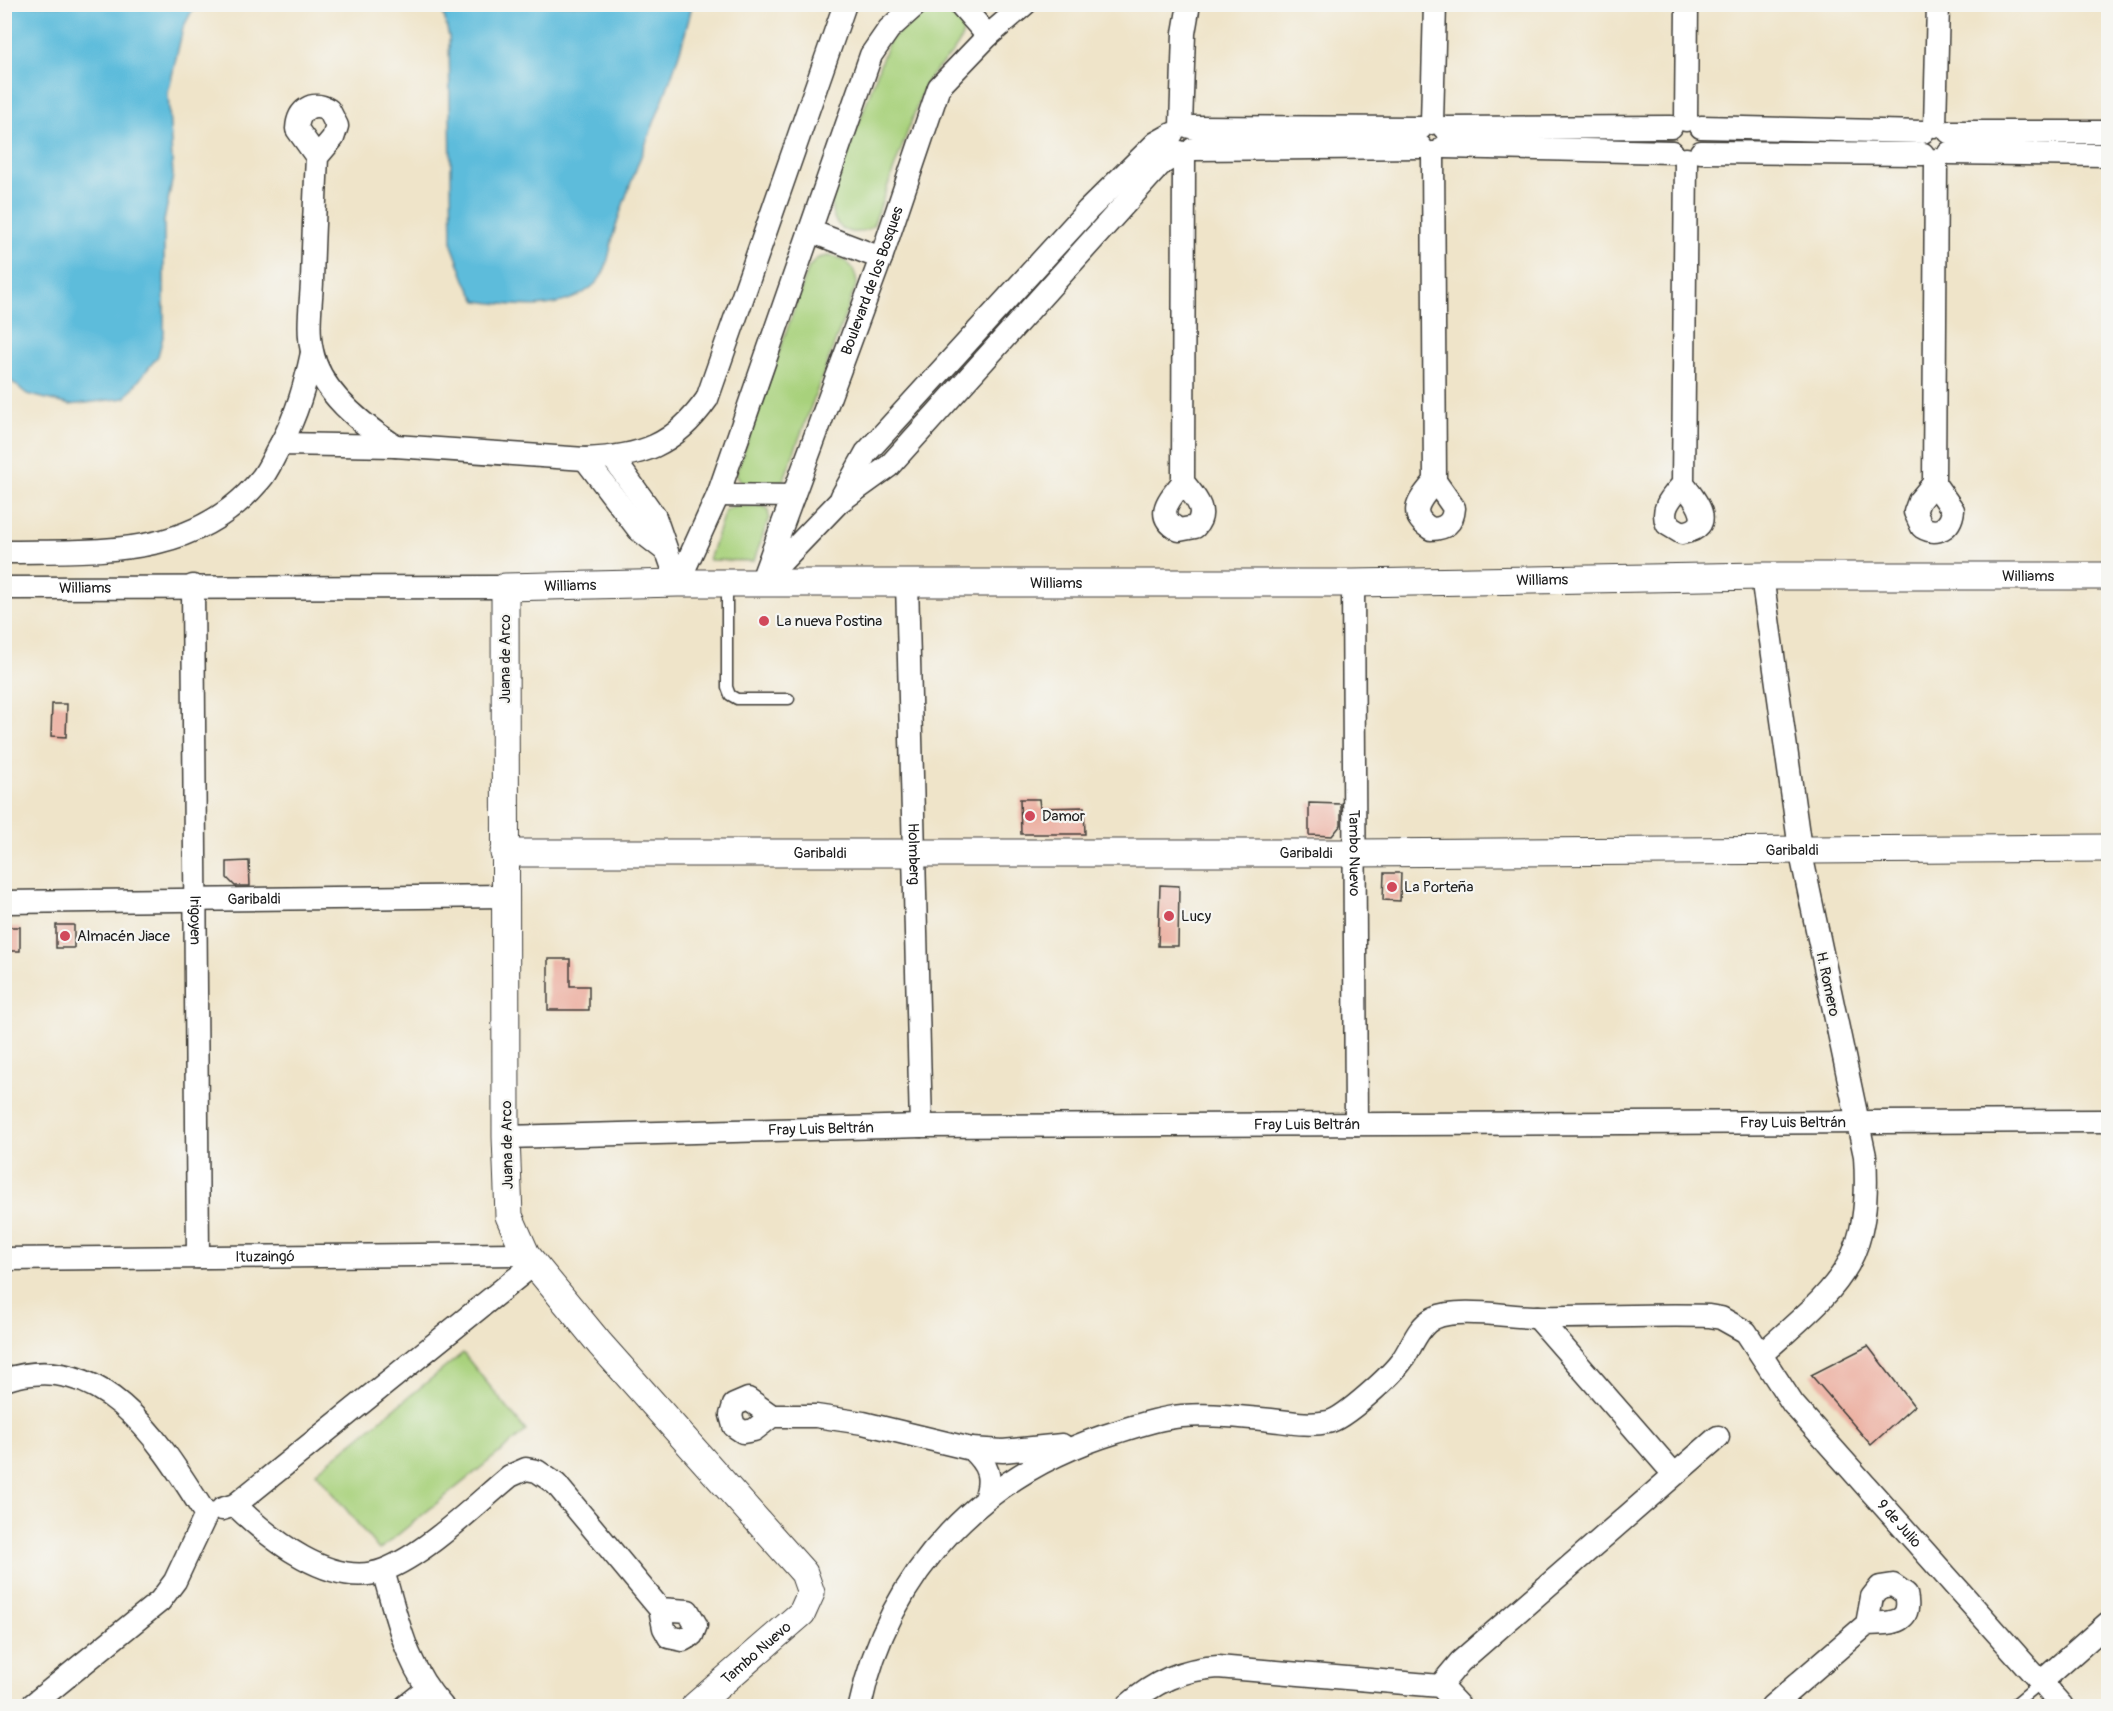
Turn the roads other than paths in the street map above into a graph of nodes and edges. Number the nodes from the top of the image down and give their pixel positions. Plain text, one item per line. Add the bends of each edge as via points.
1 (845, 4) edge
2 (917, 4) edge
3 (960, 4) edge
4 (1025, 4) edge
5 (1189, 4) edge
6 (1435, 4) edge
7 (1687, 4) edge
8 (1938, 4) edge
9 (988, 36) junction
10 (1686, 125) junction
11 (2109, 132) edge
12 (1432, 138) junction
13 (1183, 140) junction
14 (1936, 143) junction
15 (1686, 154) junction
16 (2109, 155) edge
17 (317, 157) dead end
18 (810, 231) junction
19 (881, 258) junction
20 (312, 353) junction
21 (281, 444) junction
22 (396, 446) junction
23 (613, 458) junction
24 (585, 459) junction
25 (1435, 481) dead end
26 (1183, 482) dead end
27 (1934, 483) dead end
28 (1683, 484) dead end
29 (718, 495) junction
30 (792, 496) junction
31 (666, 551) junction
32 (4, 552) edge
33 (1762, 576) junction
34 (2109, 576) edge
35 (907, 582) junction
36 (678, 583) junction
37 (727, 583) junction
38 (761, 583) junction
39 (1353, 583) junction
40 (193, 586) junction
41 (505, 587) junction
42 (4, 588) edge
43 (789, 699) dead end
44 (2109, 848) edge
45 (1800, 849) junction
46 (504, 853) junction
47 (1354, 853) junction
48 (914, 854) junction
49 (505, 896) junction
50 (197, 900) junction
51 (4, 902) edge
52 (2109, 1121) edge
53 (1857, 1122) junction
54 (1356, 1124) junction
55 (921, 1126) junction
56 (506, 1137) junction
57 (198, 1257) junction
58 (4, 1259) edge
59 (530, 1259) junction
60 (1537, 1317) junction
61 (1762, 1354) junction
62 (4, 1380) edge
63 (772, 1416) dead end
64 (1718, 1437) dead end
65 (1085, 1441) junction
66 (971, 1449) junction
67 (1672, 1473) junction
68 (985, 1499) junction
69 (235, 1505) junction
70 (206, 1515) junction
71 (383, 1571) junction
72 (811, 1593) joint
73 (660, 1609) dead end
74 (2109, 1623) edge
75 (1867, 1624) dead end
76 (2041, 1682) junction
77 (1440, 1686) junction
78 (426, 1690) junction
79 (31, 1707) edge
80 (406, 1707) edge
81 (442, 1707) edge
82 (695, 1707) edge
83 (860, 1707) edge
84 (1128, 1707) edge
85 (1459, 1707) edge
86 (1772, 1707) edge
87 (2012, 1707) edge
88 (2062, 1707) edge

1 - 23 street via 707,399 692,420 672,437 649,450
2 - 18 street via 889,29 871,55
3 - 9 street
4 - 9 street, Boulevard de los Bosques
5 - 13 street via 1184,33
6 - 12 street
7 - 10 street
8 - 14 street
9 - 19 street, Boulevard de los Bosques via 939,87
10 - 12 street
10 - 14 street
10 - 15 street via 1667,140
10 - 15 street via 1705,139
11 - 14 street
12 - 13 street
12 - 15 street
12 - 25 street
13 - 26 street
13 - 38 street via 889,465 839,502
14 - 15 street
14 - 16 street
14 - 27 street
15 - 28 street
17 - 20 street
18 - 19 street
18 - 29 street
19 - 30 street, Boulevard de los Bosques
20 - 21 street via 304,390
20 - 22 street via 339,399 368,428
21 - 22 street
21 - 32 street via 261,479 240,500 211,522 182,535 145,547
22 - 24 street
23 - 24 street
23 - 31 street via 655,517
24 - 31 street via 639,530
29 - 30 street
29 - 36 street
30 - 38 street, Boulevard de los Bosques
31 - 36 street
33 - 34 street, Williams
33 - 39 street, Williams
33 - 45 street, H. Romero
35 - 38 street, Williams
35 - 39 street, Williams
35 - 48 street, Holmberg
36 - 37 street, Williams
36 - 41 street, Williams
37 - 38 street, Williams
37 - 43 lane via 730,695 738,699
39 - 47 street, Tambo Nuevo
40 - 41 street, Williams
40 - 42 street, Williams
40 - 50 street, Irigoyen
41 - 46 street, Juana de Arco
44 - 45 street, Garibaldi
45 - 47 street, Garibaldi
45 - 53 street, H. Romero
46 - 48 street, Garibaldi
46 - 49 street, Juana de Arco
47 - 48 street, Garibaldi
47 - 54 street, Tambo Nuevo
48 - 55 street, Holmberg
49 - 50 street, Garibaldi
49 - 56 street, Juana de Arco
50 - 51 street, Garibaldi
50 - 57 street, Irigoyen
52 - 53 street, Fray Luis Beltrán
53 - 54 street, Fray Luis Beltrán
53 - 61 street, H. Romero via 1867,1186 1866,1214 1854,1255 1833,1290
54 - 55 street, Fray Luis Beltrán
55 - 56 street, Fray Luis Beltrán
56 - 59 street, Juana de Arco via 509,1216
57 - 58 street, Ituzaingó
57 - 59 street, Ituzaingó
59 - 69 street
59 - 72 street, Juana de Arco via 600,1344 804,1573
60 - 61 street, 9 de Julio via 1709,1316 1746,1332
60 - 65 street via 1449,1314 1433,1319 1422,1327 1401,1362 1349,1411 1331,1422 1181,1416
60 - 67 street
61 - 76 street, 9 de Julio via 1793,1404
62 - 70 street via 38,1372 59,1374 102,1390 141,1420
63 - 66 street via 816,1416 863,1423
64 - 67 street
65 - 66 street via 1047,1448
65 - 68 street via 1045,1459
66 - 68 street via 989,1472 991,1482
67 - 77 street via 1460,1662
68 - 83 street via 937,1546 907,1587 882,1632
69 - 70 street
69 - 71 street via 263,1532 310,1560 342,1572
70 - 79 street via 175,1581 160,1601
71 - 73 street via 422,1547 510,1476 526,1468 556,1484
71 - 78 street via 401,1639
72 - 82 street, Tambo Nuevo via 802,1613
74 - 76 street
75 - 86 street
76 - 87 lane
76 - 88 street, 9 de Julio
77 - 84 street via 1210,1668 1171,1676
77 - 85 street
78 - 80 street
78 - 81 street

